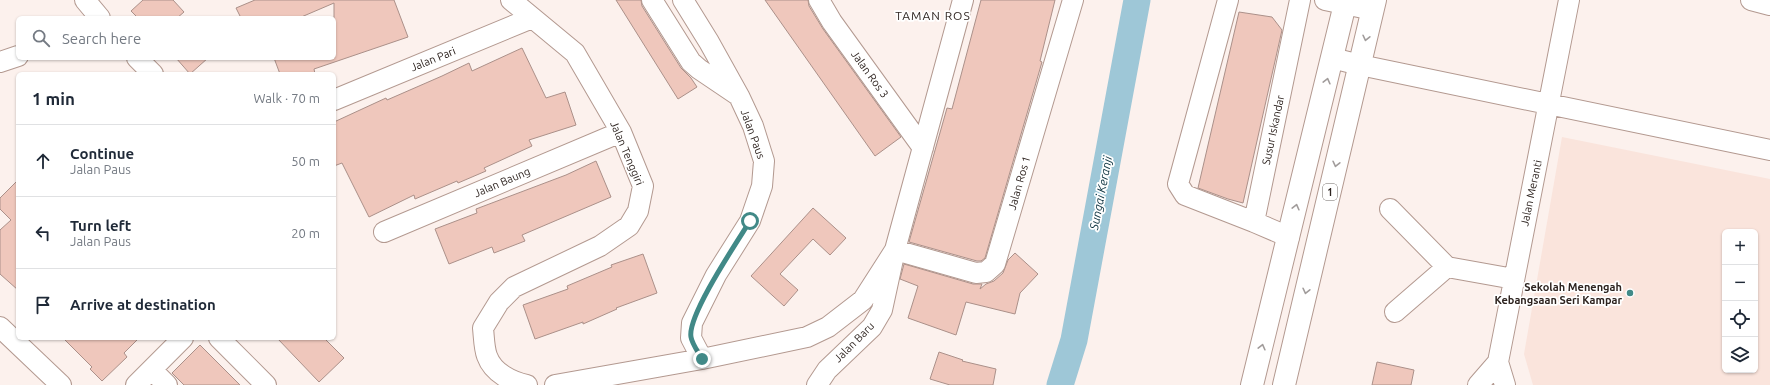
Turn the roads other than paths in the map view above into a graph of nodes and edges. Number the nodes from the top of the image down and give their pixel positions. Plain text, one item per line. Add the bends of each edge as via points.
1 (85, 0) edge
2 (511, 0) edge
3 (652, 0) edge
4 (683, 0) edge
5 (818, 0) edge
6 (964, 0) edge
7 (1073, 0) edge
8 (1228, 0) edge
9 (1300, 0) edge
10 (1569, 0) edge
11 (1751, 0) edge
12 (1339, 1) edge
13 (1770, 4) edge
14 (1374, 5) edge
15 (98, 16) edge
16 (532, 18) junction
17 (16, 57) edge
18 (1332, 58) junction
19 (139, 60) edge
20 (0, 62) edge
21 (1360, 65) junction
22 (151, 72) edge
23 (739, 96) junction
24 (336, 99) edge
25 (1550, 104) junction
26 (621, 132) junction
27 (923, 148) junction
28 (1770, 150) edge
29 (1390, 209) dead end
30 (1254, 222) junction
31 (384, 232) dead end
32 (1289, 237) junction
33 (895, 250) junction
34 (1447, 267) junction
35 (1514, 279) junction
36 (1395, 312) dead end
37 (0, 326) edge
38 (181, 340) edge
39 (221, 340) edge
40 (702, 359) junction
41 (1498, 362) junction
42 (152, 370) junction
43 (61, 385) edge
44 (136, 385) edge
45 (167, 385) edge
46 (266, 385) edge
47 (527, 385) edge
48 (555, 385) edge
49 (818, 385) edge
50 (1252, 385) edge
51 (1284, 385) edge
52 (1478, 385) edge
53 (1505, 385) edge

1 - 15 street
2 - 16 street, Jalan Tenggiri
3 - 23 street via 691,62
4 - 23 street, Jalan Paus
5 - 27 street, Jalan Ros 3
6 - 27 street
7 - 33 street, Jalan Ros 1 via 996,264 986,272 976,273
8 - 30 street via 1178,184 1186,195
9 - 30 street, Susur Iskandar
10 - 25 street, Jalan Meranti
11 - 13 street
12 - 14 street
12 - 18 highway
14 -> 21 highway, 1
16 - 24 street, Jalan Pari
16 - 26 street, Jalan Tenggiri via 575,53
17 - 20 street
18 - 21 street
32 -> 18 highway
19 - 22 street
21 - 25 street
21 -> 51 highway, 1
23 - 40 street, Jalan Paus via 753,126 764,161 762,186 750,221 716,275 692,323 691,338
25 - 28 street
25 - 35 street, Jalan Meranti
26 - 31 street, Jalan Baung
26 - 47 street, Jalan Tenggiri via 643,186 638,211 628,226 600,246 514,287 499,302 483,328 487,357 499,372 513,382
27 - 33 street
29 - 34 street
30 - 32 street
50 -> 32 highway
33 - 40 street via 863,300 828,327 807,337
33 - 49 street, Jalan Baru via 882,310 872,327 827,370
34 - 35 street
34 - 36 street
35 - 41 street, Jalan Meranti
37 - 43 street
38 - 42 street
39 - 46 street
40 - 48 street
41 - 52 street
41 - 53 street, Jalan Meranti
42 - 44 street
42 - 45 street

